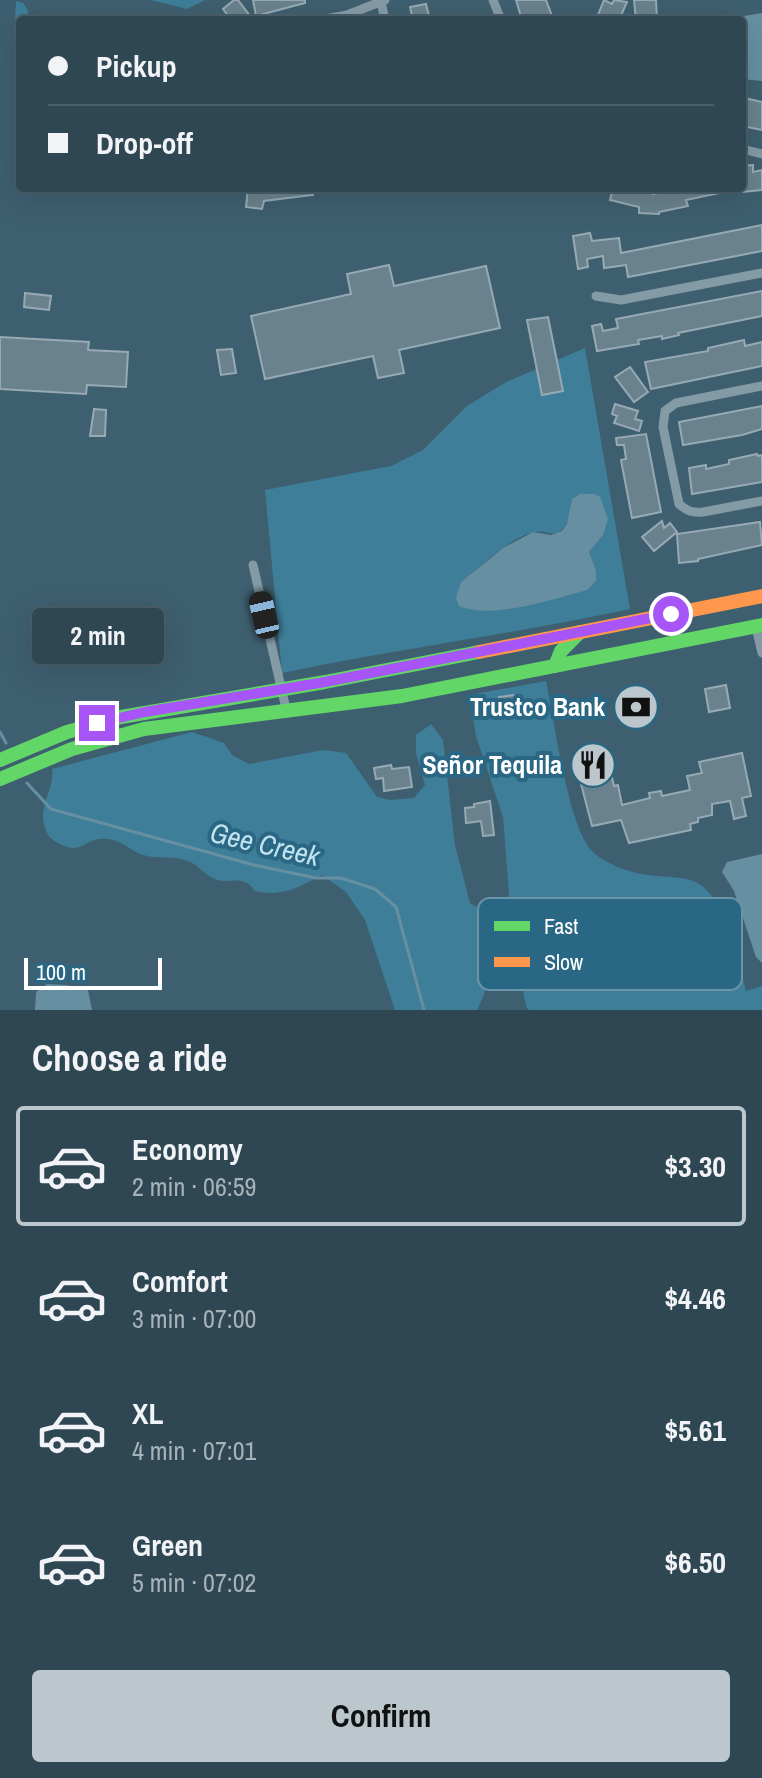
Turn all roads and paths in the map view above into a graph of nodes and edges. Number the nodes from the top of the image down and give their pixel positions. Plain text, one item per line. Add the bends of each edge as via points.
1 (383, 1) edge
2 (342, 16) edge
3 (762, 273) edge
4 (596, 296) dead end
5 (762, 386) edge
6 (762, 501) edge
7 (253, 565) dead end
8 (762, 596) edge
9 (762, 610) edge
10 (759, 626) edge
11 (580, 632) junction
12 (762, 653) edge
13 (555, 666) junction
14 (281, 689) junction
15 (287, 713) junction
16 (0, 760) edge
17 (0, 779) edge

1 - 2 street
3 - 4 street via 621,300
5 - 6 street via 676,403 665,411 663,427 684,509 703,512
7 - 14 street
8 - 11 main road
9 - 10 main road
10 - 12 street
10 - 13 main road
11 - 13 main road via 562,649
11 - 14 main road
13 - 15 main road
14 - 15 street
14 - 16 main road via 121,717
15 - 17 main road via 120,735

